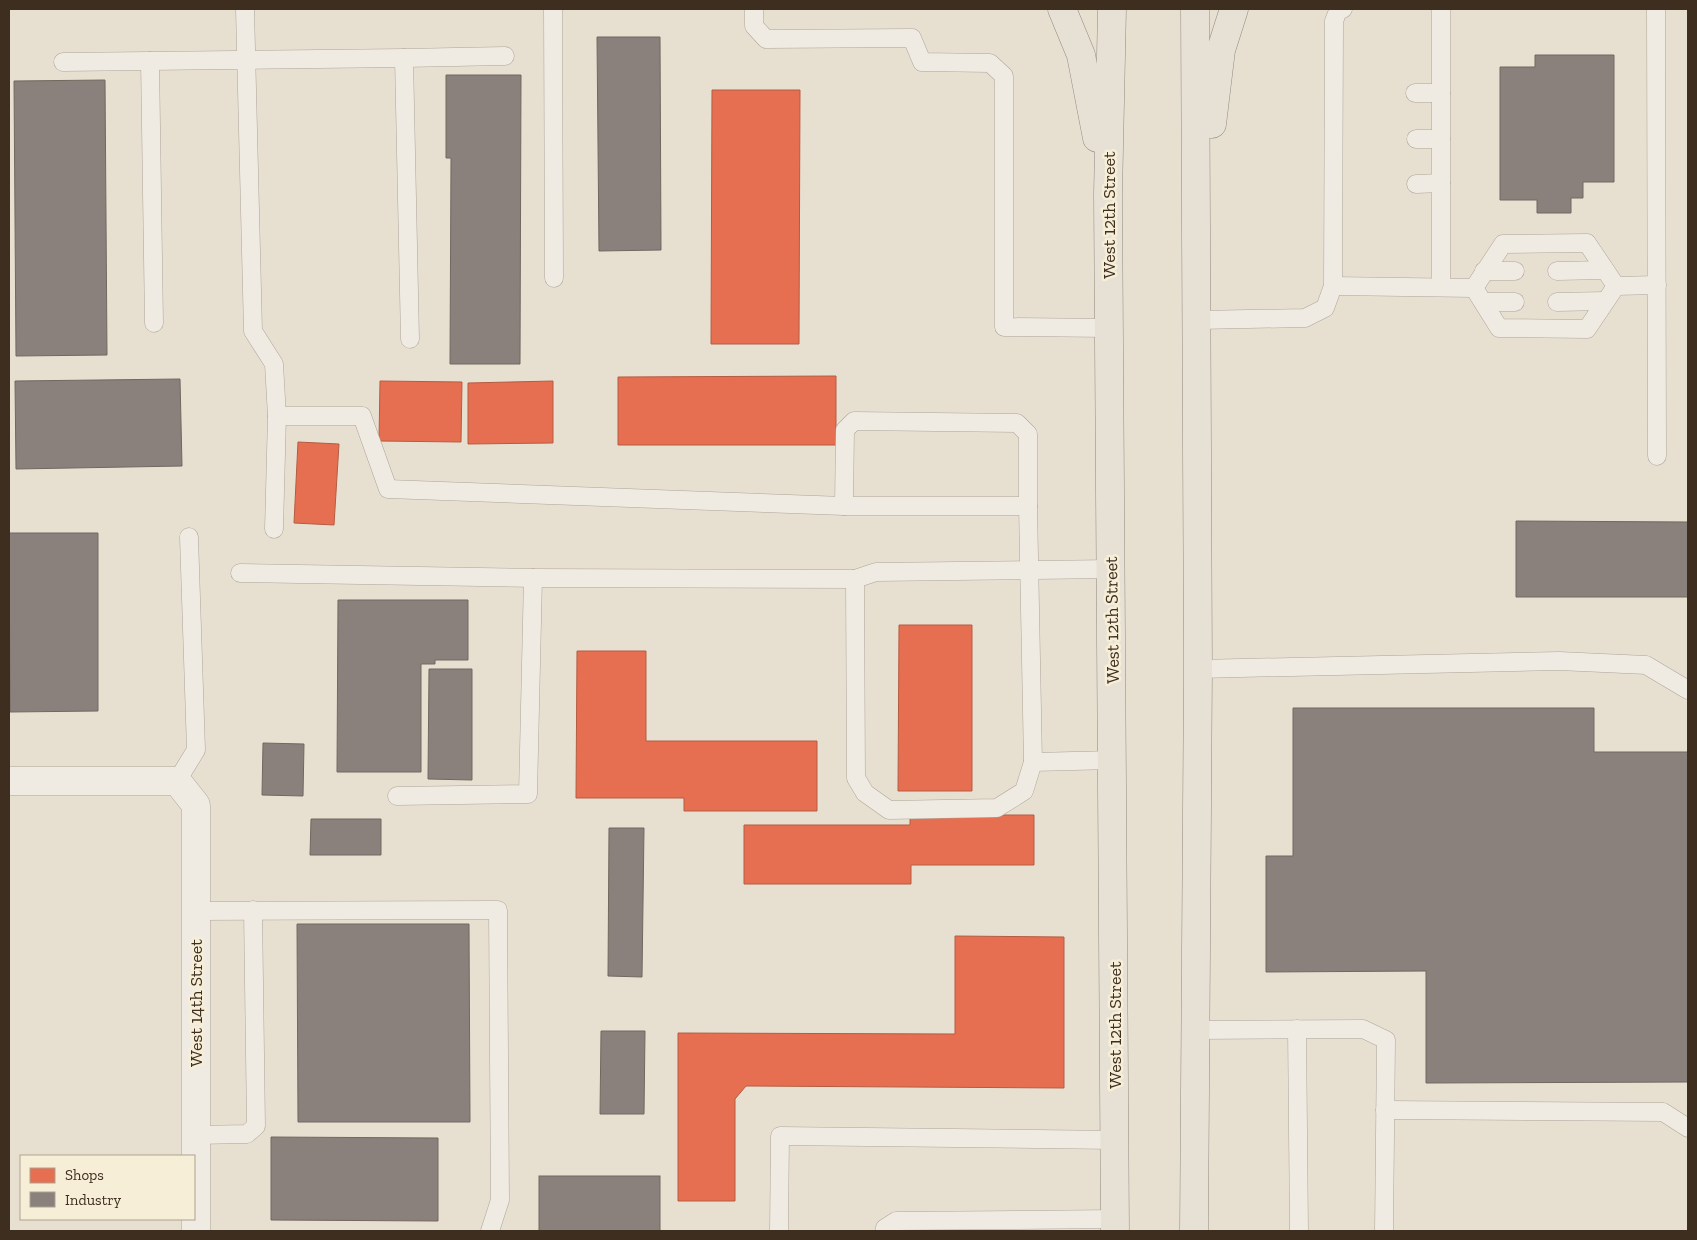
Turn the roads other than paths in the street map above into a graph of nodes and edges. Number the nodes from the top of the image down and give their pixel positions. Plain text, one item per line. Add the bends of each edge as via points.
1 (245, 9) edge
2 (553, 9) edge
3 (754, 9) edge
4 (1062, 9) edge
5 (1112, 9) edge
6 (1195, 9) edge
7 (1234, 9) edge
8 (1343, 9) edge
9 (1441, 9) edge
10 (1656, 9) edge
11 (505, 56) dead end
12 (404, 58) junction
13 (246, 60) junction
14 (150, 61) junction
15 (63, 62) dead end
16 (1415, 93) dead end
17 (1441, 93) junction
18 (1416, 138) dead end
19 (1441, 138) junction
20 (1441, 183) junction
21 (1416, 184) dead end
22 (1108, 194) junction
23 (1606, 270) junction
24 (1484, 271) junction
25 (1515, 271) dead end
26 (1558, 271) dead end
27 (554, 278) dead end
28 (1657, 285) junction
29 (1333, 286) junction
30 (1616, 286) junction
31 (1441, 287) junction
32 (1478, 295) junction
33 (1605, 301) junction
34 (1515, 302) dead end
35 (1558, 302) dead end
36 (1198, 320) junction
37 (154, 323) dead end
38 (1108, 328) junction
39 (410, 340) dead end
40 (277, 416) junction
41 (1658, 456) dead end
42 (844, 506) junction
43 (1028, 506) junction
44 (274, 529) dead end
45 (189, 537) dead end
46 (1030, 570) junction
47 (1111, 570) junction
48 (240, 573) dead end
49 (533, 578) junction
50 (855, 579) junction
51 (1198, 669) junction
52 (1688, 690) edge
53 (1114, 760) junction
54 (1033, 762) junction
55 (9, 780) edge
56 (177, 781) junction
57 (397, 796) dead end
58 (253, 910) junction
59 (196, 911) junction
60 (1297, 1029) junction
61 (1195, 1030) junction
62 (1385, 1110) junction
63 (1688, 1128) edge
64 (196, 1135) junction
65 (1116, 1140) junction
66 (1048, 1225) edge
67 (1116, 1225) edge
68 (196, 1231) edge
69 (490, 1231) edge
70 (779, 1231) edge
71 (885, 1231) edge
72 (1194, 1231) edge
73 (1299, 1231) edge
74 (1384, 1231) edge

1 - 13 lane
2 - 27 lane
3 - 38 lane via 754,26 766,39 912,38 922,62 990,63 1004,76 1004,327
4 - 22 main road via 1081,55
5 - 22 main road, West 12th Street
6 - 36 main road
7 - 36 main road via 1221,50 1215,87
8 - 29 lane via 1338,11 1334,21 1338,184
9 - 17 lane
10 - 28 lane
11 - 12 lane
12 - 13 lane
12 - 39 lane
13 - 14 lane
13 - 40 lane via 253,331 274,364
14 - 15 lane
14 - 37 lane
16 - 17 lane
17 - 19 lane
18 - 19 lane
19 - 20 lane
20 - 21 lane
20 - 31 lane
22 - 38 main road, West 12th Street
23 - 24 lane via 1587,242 1503,244
23 - 26 lane
23 - 30 lane
24 - 25 lane
24 - 32 lane
28 - 30 lane
28 - 41 lane
29 - 31 lane
29 - 36 lane via 1325,308 1305,318
30 - 33 lane
31 - 32 lane
32 - 33 lane via 1499,328 1587,329
32 - 34 lane
33 - 35 lane
36 - 51 main road
38 - 47 main road, West 12th Street
40 - 42 lane via 362,416 388,489
40 - 44 lane
42 - 43 lane
42 - 43 lane via 845,430 854,421 864,421 1017,422 1028,434
43 - 46 lane
45 - 56 lane via 196,750
46 - 47 lane
46 - 50 lane via 876,572
46 - 54 lane
47 - 53 main road, West 12th Street
48 - 49 lane
49 - 50 lane
49 - 57 lane via 528,794
50 - 54 lane via 856,778 865,793 889,810 997,808 1024,791
51 - 52 lane via 1559,661 1646,665
51 - 61 main road
53 - 54 lane
53 - 65 main road, West 12th Street
55 - 56 street
56 - 59 street, West 14th Street via 196,805
58 - 59 lane
58 - 64 lane via 256,1126 247,1134
58 - 69 lane via 498,910 500,1200
59 - 64 street, West 14th Street
60 - 61 lane
60 - 62 lane via 1362,1029 1386,1040
60 - 73 lane
61 - 72 main road
62 - 63 lane via 1663,1112
62 - 74 lane
64 - 68 street, West 14th Street
65 - 67 main road, West 12th Street
65 - 70 lane via 780,1136
66 - 67 lane
66 - 71 lane via 896,1221

